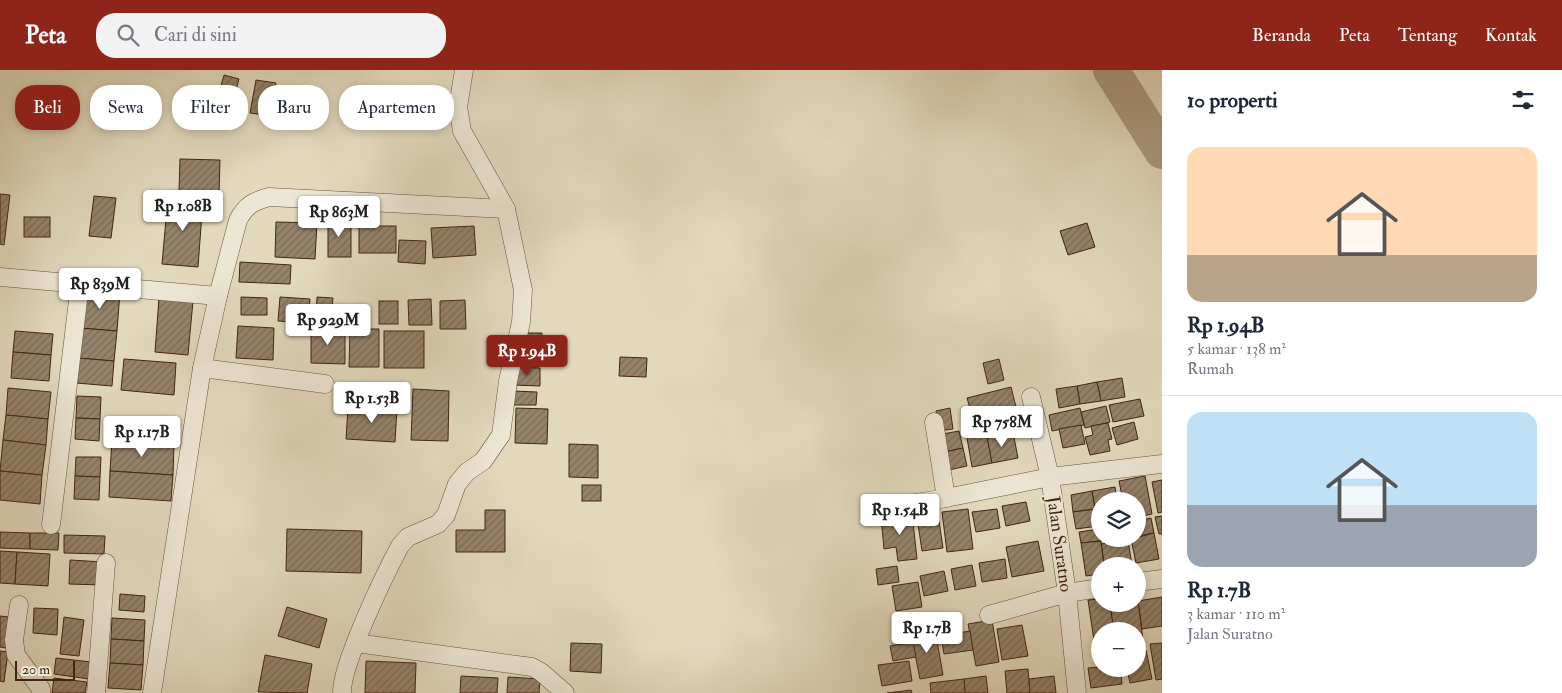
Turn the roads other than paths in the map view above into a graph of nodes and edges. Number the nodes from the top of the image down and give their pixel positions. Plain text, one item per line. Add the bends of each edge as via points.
1 (464, 70) edge
2 (506, 209) junction
3 (0, 277) edge
4 (80, 284) junction
5 (218, 296) junction
6 (202, 368) junction
7 (325, 384) dead end
8 (1031, 397) dead end
9 (934, 422) dead end
10 (1162, 464) edge
11 (1050, 477) junction
12 (946, 498) junction
13 (910, 504) dead end
14 (51, 525) dead end
15 (106, 563) dead end
16 (1162, 579) edge
17 (1146, 581) edge
18 (1091, 589) edge
19 (1067, 592) junction
20 (19, 605) dead end
21 (989, 615) dead end
22 (356, 643) junction
23 (41, 693) edge
24 (96, 693) edge
25 (152, 693) edge
26 (342, 693) edge
27 (565, 693) edge
28 (1077, 693) edge

1 - 2 street via 458,106 462,131
2 - 5 street via 269,197 259,200 244,209 238,220
2 - 22 street via 521,274 523,306 508,381 502,435 483,461 457,484 446,515 438,524 408,537 400,546
3 - 4 street
4 - 5 street
4 - 14 street
5 - 6 street
6 - 7 street
6 - 25 street
8 - 11 street, Jalan Suratno
9 - 12 street
10 - 11 street
11 - 12 street
11 - 19 street, Jalan Suratno
12 - 13 street
15 - 24 street
16 - 17 street
18 - 19 street
19 - 21 street
19 - 28 street, Jalan Suratno
20 - 23 street via 14,640 16,655
22 - 26 street
22 - 27 street via 532,667

